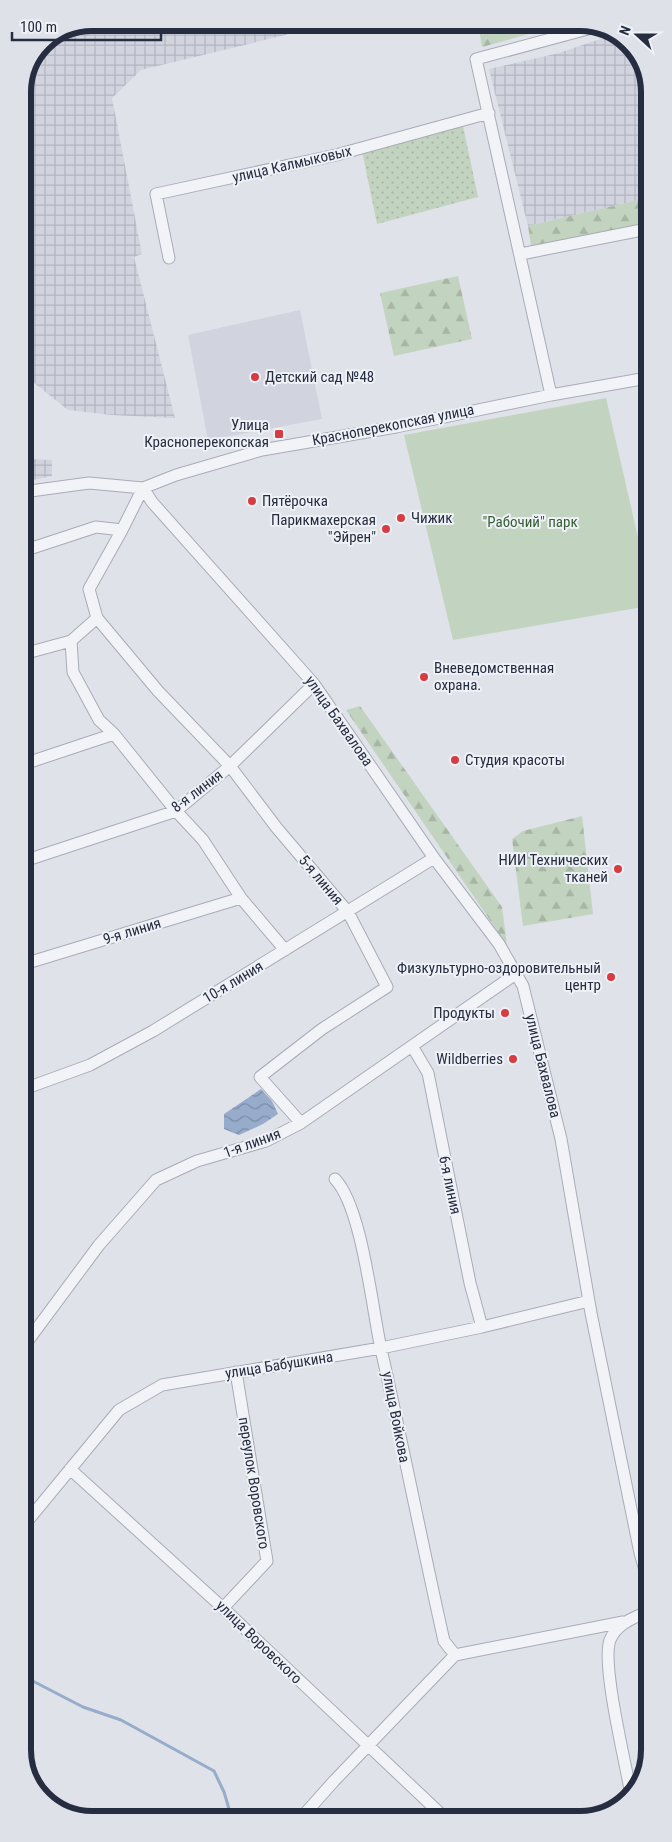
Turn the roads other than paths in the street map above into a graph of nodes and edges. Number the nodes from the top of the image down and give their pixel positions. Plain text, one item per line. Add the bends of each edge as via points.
1 (580, 31) edge
2 (489, 114) junction
3 (641, 230) edge
4 (521, 254) junction
5 (169, 258) dead end
6 (641, 379) edge
7 (551, 395) junction
8 (143, 488) junction
9 (31, 491) edge
10 (122, 530) junction
11 (31, 548) edge
12 (97, 618) junction
13 (71, 641) junction
14 (31, 652) edge
15 (314, 684) junction
16 (114, 734) junction
17 (31, 762) edge
18 (230, 766) junction
19 (176, 811) junction
20 (434, 858) junction
21 (31, 859) edge
22 (241, 898) junction
23 (348, 912) junction
24 (285, 950) junction
25 (31, 962) edge
26 (517, 974) junction
27 (412, 1046) junction
28 (31, 1086) edge
29 (300, 1123) junction
30 (335, 1179) dead end
31 (589, 1301) junction
32 (482, 1327) junction
33 (31, 1337) edge
34 (381, 1348) junction
35 (236, 1372) junction
36 (70, 1469) junction
37 (31, 1517) edge
38 (641, 1556) edge
39 (224, 1608) junction
40 (641, 1614) edge
41 (623, 1622) junction
42 (455, 1655) junction
43 (367, 1746) junction
44 (629, 1785) edge
45 (307, 1811) edge
46 (437, 1811) edge

1 - 2 street via 476,59
2 - 4 street
2 - 5 street, улица Калмыковых via 336,155 156,194
3 - 4 street
4 - 7 street
6 - 7 street, Красноперекопская улица
7 - 8 street, Красноперекопская улица via 262,450 176,474
8 - 9 street via 89,483
8 - 10 street
8 - 15 street, улица Бахвалова
10 - 11 street via 96,527
10 - 12 street via 89,590
12 - 13 street
12 - 18 street, 5-я линия via 158,691
13 - 14 street
13 - 16 street via 73,672 99,720
15 - 18 street, 8-я линия
15 - 20 street, улица Бахвалова
16 - 17 street
16 - 19 street
18 - 19 street, 8-я линия
18 - 23 street, 5-я линия via 276,827
19 - 21 street, 8-я линия
19 - 22 street via 203,840
20 - 23 street, 10-я линия
20 - 26 street, улица Бахвалова via 499,944
22 - 24 street
22 - 25 street, 9-я линия
23 - 24 street, 10-я линия
23 - 29 street, 5-я линия via 387,987 322,1029 260,1077
24 - 28 street, 10-я линия via 90,1065
26 - 27 street, 1-я линия
26 - 31 street, улица Бахвалова via 523,986 561,1139
27 - 29 street, 1-я линия
27 - 32 street, 6-я линия via 428,1073 470,1283
29 - 33 street, 1-я линия via 266,1141 198,1161 156,1180 99,1245
30 - 34 street, улица Войкова via 344,1188 353,1217 371,1289
31 - 32 street, улица Бабушкина
31 - 38 street, улица Бахвалова
32 - 34 street, улица Бабушкина
34 - 35 street, улица Бабушкина
34 - 42 street, улица Войкова via 444,1641
35 - 36 street, улица Бабушкина via 162,1385 119,1410
35 - 39 street, переулок Воровского via 267,1561
36 - 37 street, улица Бабушкина
36 - 39 street, улица Воровского
39 - 43 street, улица Воровского
40 - 41 street
41 - 42 street
41 - 44 street via 610,1639 607,1662
42 - 43 street
43 - 45 street
43 - 46 street, улица Воровского

